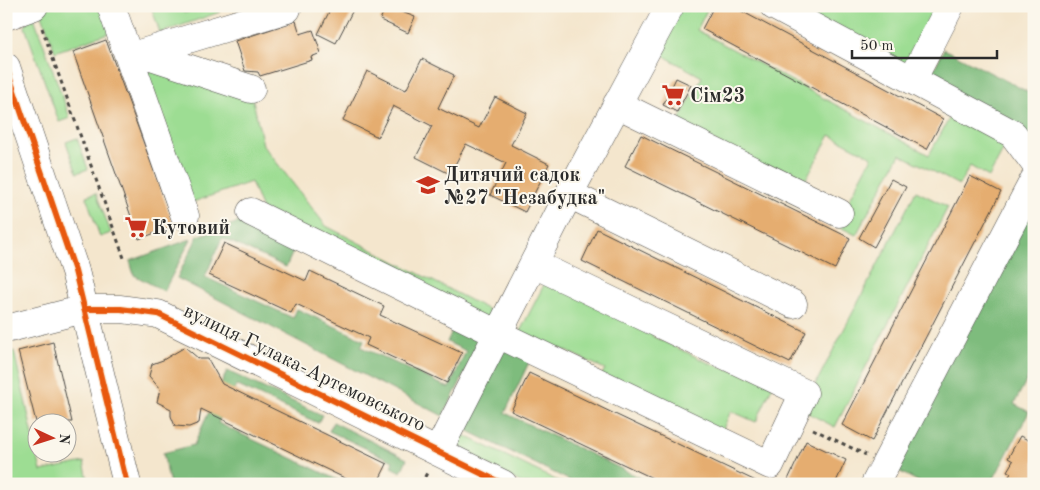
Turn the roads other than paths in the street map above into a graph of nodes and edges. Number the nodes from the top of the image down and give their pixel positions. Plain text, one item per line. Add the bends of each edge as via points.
1 (111, 6) edge
2 (670, 6) edge
3 (774, 6) edge
4 (950, 6) edge
5 (287, 8) dead end
6 (6, 16) edge
7 (38, 16) edge
8 (135, 55) junction
9 (6, 67) edge
10 (912, 80) junction
11 (250, 89) dead end
12 (617, 104) junction
13 (1034, 162) edge
14 (1034, 180) edge
15 (569, 194) junction
16 (251, 212) dead end
17 (839, 213) dead end
18 (185, 216) dead end
19 (534, 264) junction
20 (793, 304) dead end
21 (84, 309) junction
22 (6, 330) edge
23 (498, 334) junction
24 (438, 451) junction
25 (880, 474) edge
26 (127, 484) edge
27 (503, 484) edge

1 - 8 street
2 - 12 street
3 - 10 street
4 - 10 street
5 - 8 street
6 - 7 street
8 - 11 street
8 - 18 street
9 - 21 street via 75,271
10 - 13 street via 1013,134
12 - 15 street
12 - 17 street
14 - 25 street
15 - 19 street
15 - 20 street
16 - 23 street
19 - 23 street
19 - 23 street via 804,393 770,464
21 - 22 street, вулиця Гулака-Артемовського
21 - 24 street, вулиця Гулака-Артемовського via 122,309 158,314
21 - 26 street
23 - 24 street
24 - 27 street, вулиця Гулака-Артемовського

